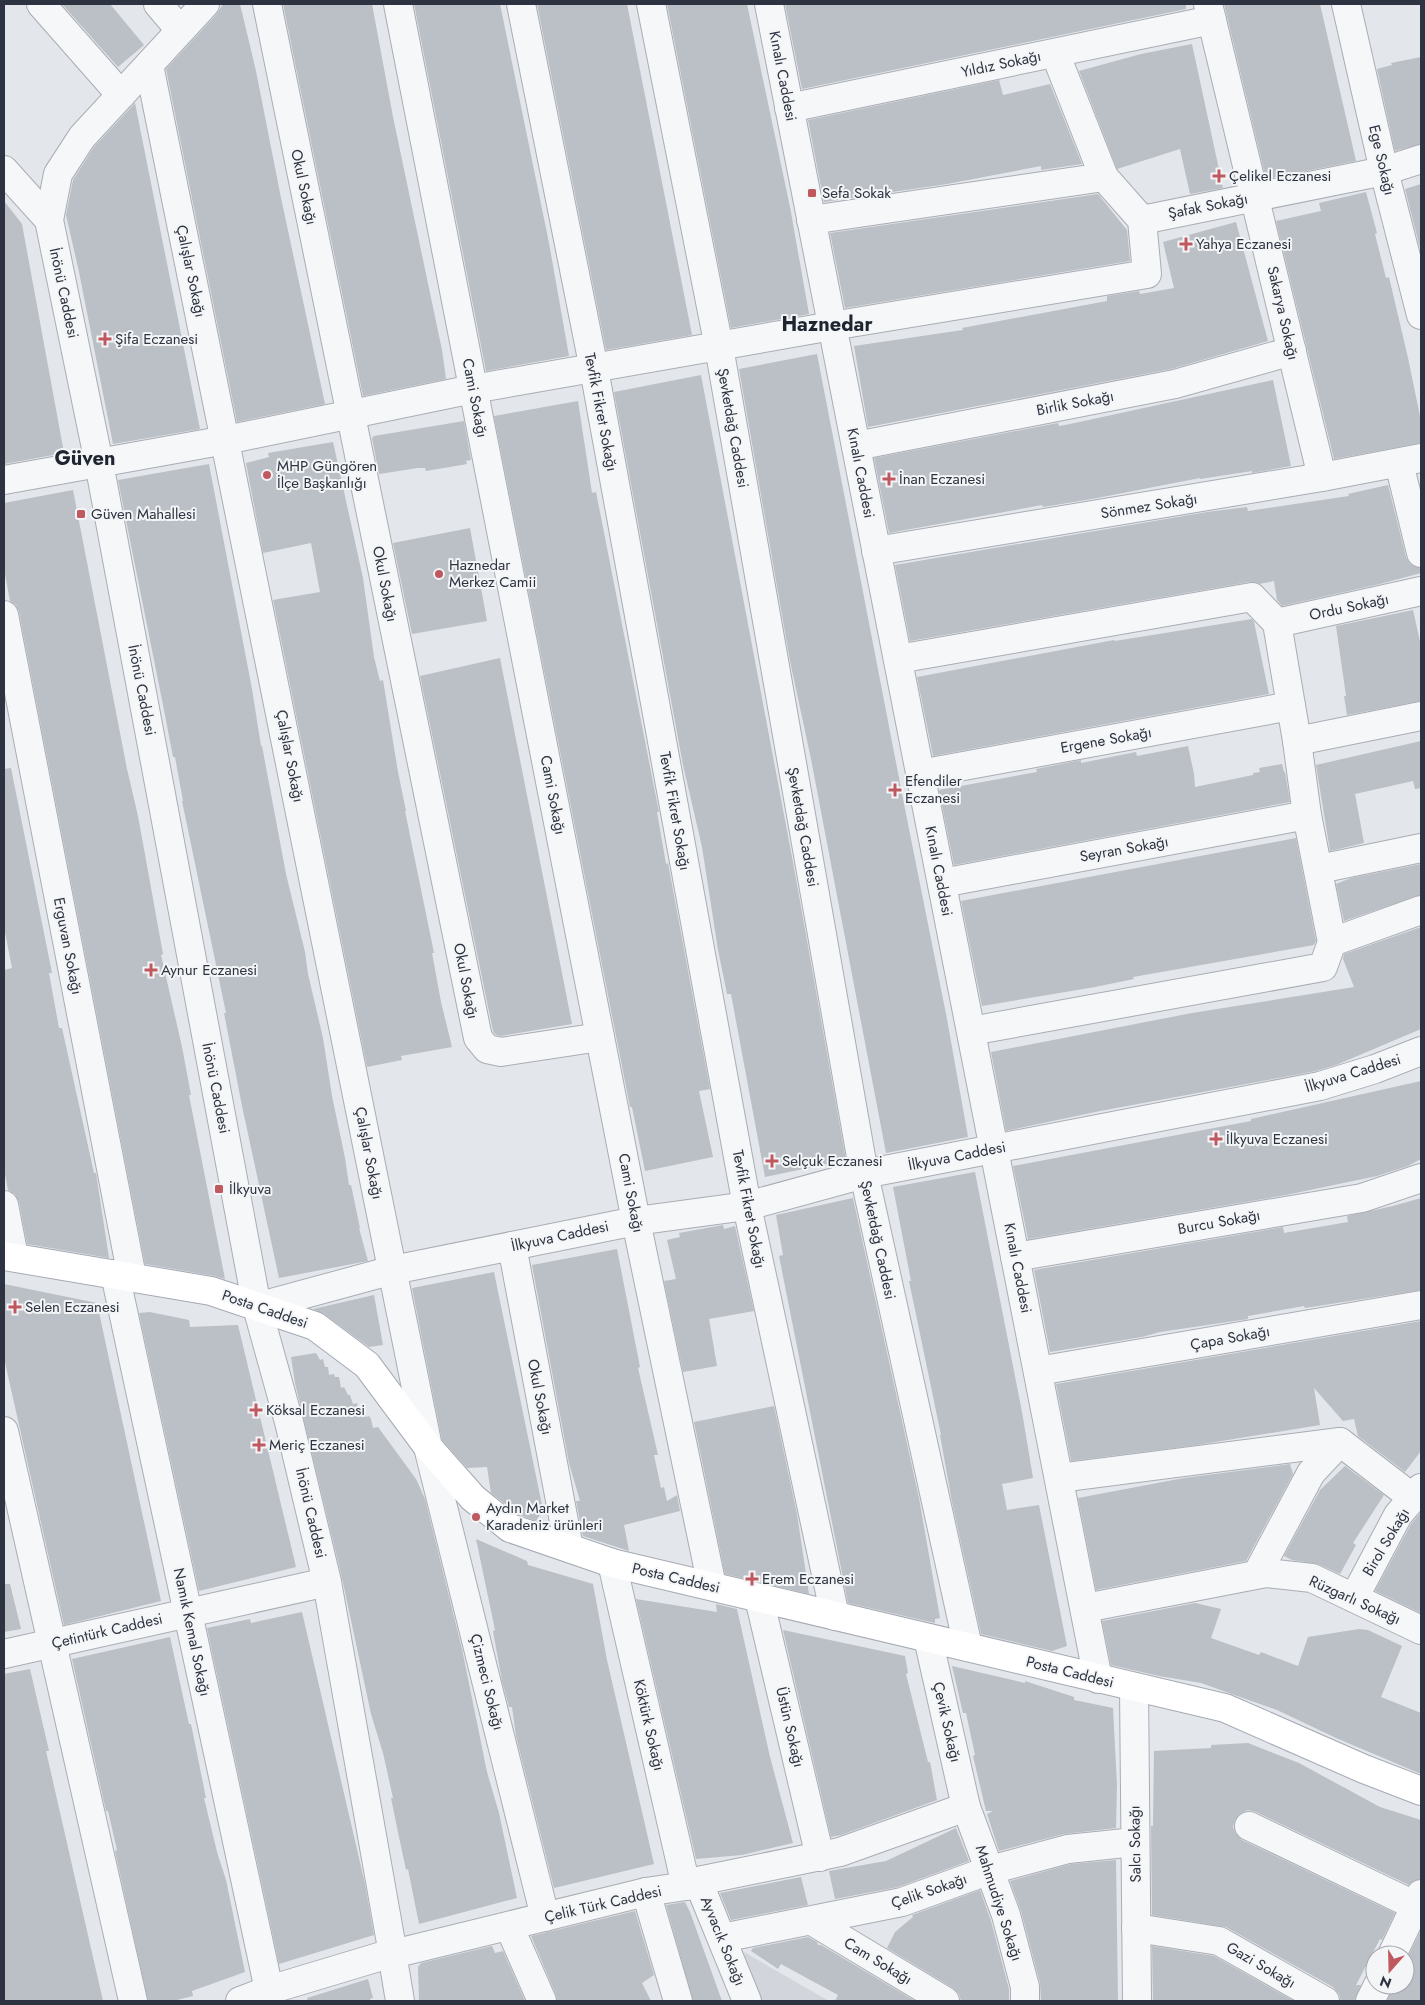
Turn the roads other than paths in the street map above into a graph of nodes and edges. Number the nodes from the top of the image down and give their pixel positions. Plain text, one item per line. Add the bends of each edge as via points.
1 (41, 4) edge
2 (158, 4) edge
3 (205, 4) edge
4 (267, 4) edge
5 (398, 4) edge
6 (521, 4) edge
7 (651, 4) edge
8 (769, 4) edge
9 (1346, 4) edge
10 (1210, 12) edge
11 (180, 30) junction
12 (1055, 53) junction
13 (149, 65) junction
14 (121, 96) junction
15 (789, 108) junction
16 (1421, 160) edge
17 (4, 170) edge
18 (1384, 171) junction
19 (1104, 177) junction
20 (1255, 196) junction
21 (49, 220) junction
22 (811, 220) junction
23 (1142, 220) junction
24 (1421, 315) edge
25 (832, 326) junction
26 (719, 347) junction
27 (1292, 351) junction
28 (594, 368) junction
29 (473, 389) junction
30 (351, 415) junction
31 (226, 440) junction
32 (856, 446) junction
33 (1410, 460) edge
34 (99, 463) junction
35 (1322, 477) junction
36 (4, 480) edge
37 (876, 551) junction
38 (1421, 553) edge
39 (1421, 591) edge
40 (4, 615) edge
41 (1277, 623) junction
42 (898, 659) junction
43 (1291, 706) junction
44 (1421, 716) edge
45 (1297, 741) junction
46 (920, 774) junction
47 (1307, 815) junction
48 (1421, 848) edge
49 (1319, 870) junction
50 (942, 883) junction
51 (1421, 910) edge
52 (1332, 942) junction
53 (971, 1031) junction
54 (600, 1037) junction
55 (1421, 1052) edge
56 (994, 1148) junction
57 (864, 1174) junction
58 (1421, 1178) edge
59 (4, 1205) edge
60 (747, 1206) junction
61 (636, 1221) junction
62 (512, 1246) junction
63 (9, 1256) edge
64 (1015, 1256) junction
65 (393, 1270) junction
66 (124, 1276) junction
67 (1421, 1305) edge
68 (257, 1307) junction
69 (1038, 1371) junction
70 (4, 1431) edge
71 (1340, 1442) junction
72 (428, 1447) junction
73 (1059, 1478) junction
74 (1417, 1493) edge
75 (569, 1548) junction
76 (612, 1563) junction
77 (1257, 1574) junction
78 (327, 1582) junction
79 (712, 1586) junction
80 (759, 1598) junction
81 (1354, 1598) junction
82 (1084, 1608) junction
83 (188, 1613) junction
84 (836, 1616) junction
85 (1421, 1630) edge
86 (928, 1638) junction
87 (52, 1644) junction
88 (968, 1647) junction
89 (4, 1654) edge
90 (1098, 1679) junction
91 (1134, 1687) junction
92 (1421, 1791) edge
93 (966, 1807) junction
94 (1249, 1826) dead end
95 (1135, 1842) junction
96 (820, 1857) junction
97 (990, 1870) junction
98 (692, 1884) junction
99 (646, 1892) junction
100 (1418, 1900) edge
101 (545, 1917) junction
102 (812, 1921) junction
103 (509, 1926) junction
104 (1136, 1928) junction
105 (722, 1938) junction
106 (1397, 1945) edge
107 (392, 1953) junction
108 (269, 1990) junction
109 (132, 2001) edge
110 (240, 2001) edge
111 (400, 2001) edge
112 (542, 2001) edge
113 (678, 2001) edge
114 (747, 2001) edge
115 (945, 2001) edge
116 (1024, 2001) edge
117 (1137, 2001) edge
118 (1325, 2001) edge

1 - 14 street
2 - 11 street
3 - 11 street, İnönü Caddesi
4 - 30 street, Okul Sokağı
5 - 29 street, Cami Sokağı
6 - 28 street, Tevfik Fikret Sokağı
7 - 26 street, Şevketdağ Caddesi
8 - 15 street, Kınalı Caddesi
9 - 18 street, Ege Sokağı
10 - 12 street, Yıldız Sokağı
10 - 20 street, Sakarya Sokağı
11 - 13 street, İnönü Caddesi
12 - 15 street, Yıldız Sokağı
12 - 19 street
13 - 14 street, İnönü Caddesi
13 - 31 street, Çalışlar Sokağı
14 - 21 street, İnönü Caddesi via 82,137 58,174
15 - 22 street, Kınalı Caddesi
16 - 18 street, Şafak Sokağı
17 - 21 street
18 - 20 street, Şafak Sokağı
18 - 24 street, Ege Sokağı
19 - 22 street
19 - 23 street
20 - 23 street, Şafak Sokağı
20 - 27 street, Sakarya Sokağı
21 - 34 street, İnönü Caddesi
22 - 25 street, Kınalı Caddesi
23 - 25 street via 1147,274
25 - 26 street
25 - 32 street, Kınalı Caddesi
26 - 28 street
26 - 57 street, Şevketdağ Caddesi
27 - 32 street, Birlik Sokağı via 1175,384
27 - 35 street, Sakarya Sokağı
28 - 29 street
28 - 60 street, Tevfik Fikret Sokağı
29 - 30 street
29 - 54 street, Cami Sokağı
30 - 31 street
30 - 54 street, Okul Sokağı via 478,1038 487,1049 501,1052
31 - 34 street
31 - 65 street, Çalışlar Sokağı
32 - 37 street, Kınalı Caddesi
33 - 35 street, Sönmez Sokağı
33 - 38 street
34 - 36 street
34 - 68 street, İnönü Caddesi
35 - 37 street, Sönmez Sokağı
37 - 42 street, Kınalı Caddesi
39 - 41 street, Ordu Sokağı
40 - 66 street, Erguvan Sokağı
41 - 42 street via 1252,597
41 - 43 street
42 - 46 street, Kınalı Caddesi
43 - 45 street
43 - 46 street, Ergene Sokağı
44 - 45 street
45 - 47 street
46 - 50 street, Kınalı Caddesi
47 - 49 street
47 - 50 street, Seyran Sokağı
48 - 49 street
49 - 52 street
50 - 53 street, Kınalı Caddesi
51 - 52 street
52 - 53 street via 1323,967
53 - 56 street, Kınalı Caddesi
54 - 61 street, Cami Sokağı
55 - 56 street, İlkyuva Caddesi via 1320,1086
56 - 57 street, İlkyuva Caddesi
56 - 64 street, Kınalı Caddesi
57 - 60 street, İlkyuva Caddesi
57 - 88 street, Şevketdağ Caddesi
58 - 64 street, Burcu Sokağı via 1362,1198
59 - 63 street
60 - 61 street, İlkyuva Caddesi
60 - 84 street, Tevfik Fikret Sokağı
61 - 62 street, İlkyuva Caddesi
61 - 79 street, Cami Sokağı
62 - 65 street, İlkyuva Caddesi
62 - 75 street, Okul Sokağı
63 - 66 main road, Posta Caddesi
64 - 69 street, Kınalı Caddesi
65 - 68 street, İlkyuva Caddesi
65 - 72 street, Çalışlar Sokağı
66 - 68 main road, Posta Caddesi via 211,1291
66 - 83 street, Namık Kemal Sokağı
67 - 69 street, Çapa Sokağı
68 - 72 main road, Posta Caddesi via 315,1326 367,1365
68 - 78 street, İnönü Caddesi via 289,1422
69 - 73 street, Kınalı Caddesi
70 - 87 street
71 - 73 street
71 - 74 street
71 - 77 street via 1310,1473
72 - 75 main road, Posta Caddesi via 473,1498 510,1528
72 - 101 street, Çizmeci Sokağı
73 - 82 street, Kınalı Caddesi
74 - 81 street, Birol Sokağı via 1398,1515
75 - 76 main road, Posta Caddesi
76 - 79 main road, Posta Caddesi
76 - 98 street, Köktürk Sokağı
77 - 81 street, Rüzgarlı Sokağı via 1312,1578
77 - 82 street, Rüzgarlı Sokağı
78 - 83 street, Çetintürk Caddesi
78 - 107 street, İnönü Caddesi
79 - 80 main road, Posta Caddesi
80 - 84 main road, Posta Caddesi
80 - 96 street, Üstün Sokağı
81 - 85 street, Rüzgarlı Sokağı
82 - 90 street, Kınalı Caddesi
83 - 87 street, Çetintürk Caddesi
83 - 108 street, Namık Kemal Sokağı
84 - 86 main road, Posta Caddesi
86 - 88 main road, Posta Caddesi
86 - 93 street, Çevik Sokağı
87 - 89 street, Çetintürk Caddesi
87 - 109 street
88 - 90 main road, Posta Caddesi
90 - 91 main road, Posta Caddesi
91 - 92 main road, Posta Caddesi via 1225,1708
91 - 95 street, Salcı Sokağı
93 - 96 street, Çelik Türk Caddesi
93 - 97 street, Mahmudiye Sokağı
94 - 100 street
95 - 97 street, Çelik Sokağı via 1068,1849
95 - 104 street, Salcı Sokağı
96 - 98 street, Çelik Türk Caddesi
97 - 102 street, Çelik Sokağı via 902,1902
97 - 116 street, Mahmudiye Sokağı via 1025,1987
98 - 99 street, Çelik Türk Caddesi
98 - 105 street, Ayvacık Sokağı
99 - 101 street, Çelik Türk Caddesi
99 - 113 street
100 - 106 street
101 - 103 street, Çelik Türk Caddesi
102 - 105 street, Çelik Sokağı
102 - 115 street, Cam Sokağı
103 - 107 street, Çelik Türk Caddesi
103 - 112 street
104 - 117 street, Salcı Sokağı
104 - 118 street, Gazi Sokağı via 1218,1940
105 - 114 street, Ayvacık Sokağı
107 - 108 street, Çelik Türk Caddesi
107 - 111 street, İnönü Caddesi
108 - 110 street, Çelik Türk Caddesi

